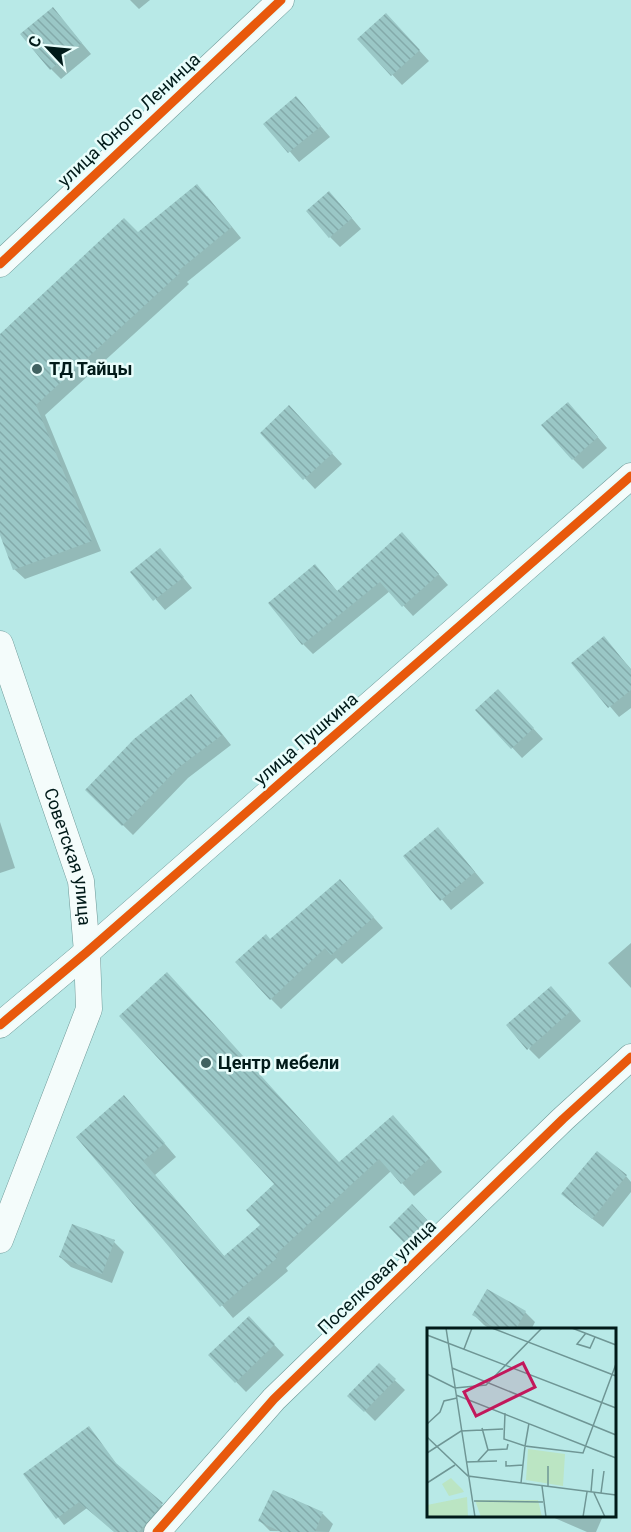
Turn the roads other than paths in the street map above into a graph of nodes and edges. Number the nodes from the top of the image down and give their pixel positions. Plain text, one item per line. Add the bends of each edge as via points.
1 (281, 0) edge
2 (0, 264) edge
3 (631, 476) edge
4 (0, 644) edge
5 (87, 952) junction
6 (0, 1025) edge
7 (631, 1057) edge
8 (0, 1240) edge
9 (157, 1532) edge

1 - 2 street, улица Юного Ленинца
3 - 5 street, улица Пушкина
4 - 5 street, Советская улица via 81,881
5 - 6 street, улица Пушкина
5 - 8 street, Советская улица via 89,1009
7 - 9 street, Поселковая улица via 274,1400

